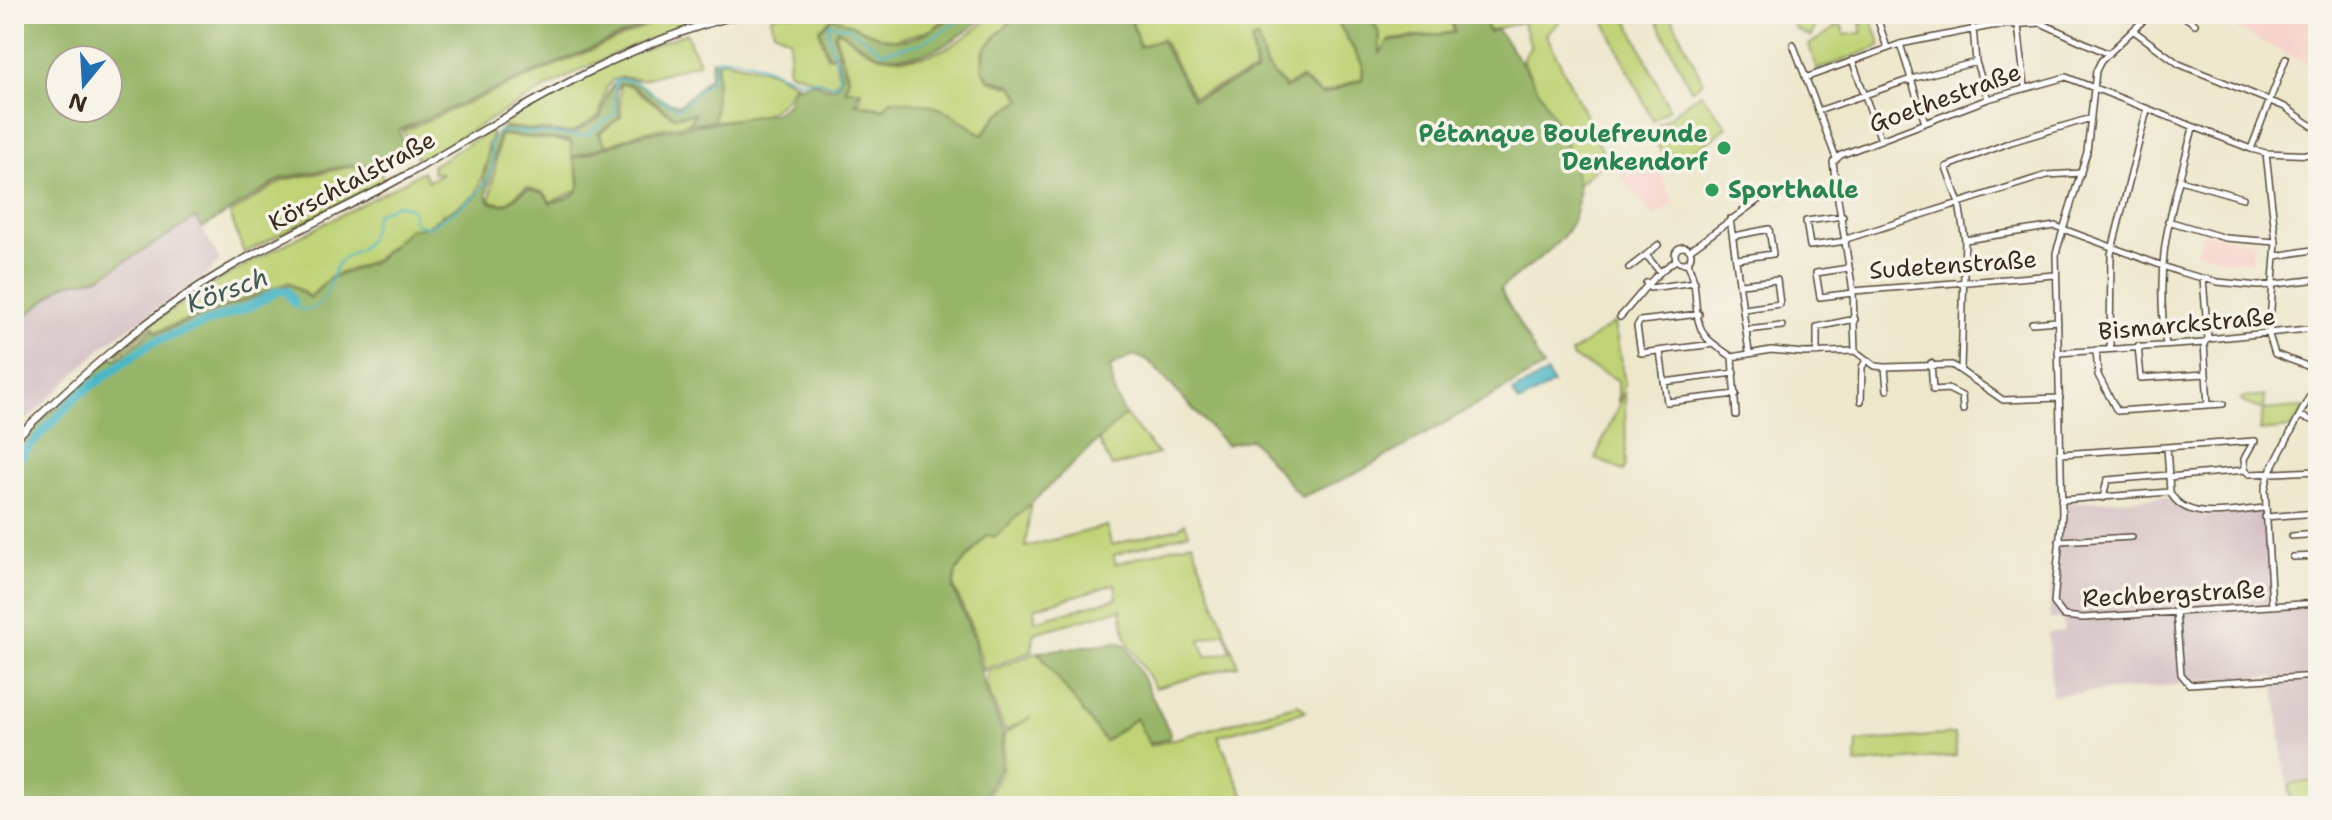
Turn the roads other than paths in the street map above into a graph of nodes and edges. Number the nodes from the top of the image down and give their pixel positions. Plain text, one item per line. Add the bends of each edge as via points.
1 (743, 14) edge
2 (1876, 14) edge
3 (2039, 14) edge
4 (2150, 14) edge
5 (2180, 14) edge
6 (2041, 23) junction
7 (2195, 24) dead end
8 (2018, 25) junction
9 (1973, 28) junction
10 (2134, 31) junction
11 (1793, 44) dead end
12 (1900, 44) junction
13 (1887, 48) junction
14 (2109, 54) junction
15 (2286, 58) dead end
16 (1852, 60) junction
17 (1976, 62) junction
18 (1805, 78) junction
19 (1911, 79) junction
20 (2025, 87) junction
21 (2093, 89) junction
22 (1865, 96) junction
23 (1988, 99) junction
24 (2268, 99) junction
25 (2147, 110) junction
26 (1818, 111) junction
27 (2091, 118) junction
28 (1925, 123) junction
29 (2193, 128) junction
30 (2318, 130) edge
31 (1881, 140) junction
32 (2251, 149) junction
33 (2266, 153) junction
34 (2318, 155) edge
35 (1836, 158) junction
36 (2081, 173) junction
37 (2180, 180) junction
38 (1835, 190) junction
39 (2243, 198) dead end
40 (1959, 203) junction
41 (1843, 216) junction
42 (1730, 219) junction
43 (2168, 221) junction
44 (2063, 229) junction
45 (1734, 236) junction
46 (1846, 240) junction
47 (1965, 240) junction
48 (2276, 242) junction
49 (1658, 245) dead end
50 (2115, 245) junction
51 (2318, 249) edge
52 (1690, 250) junction
53 (1646, 255) junction
54 (2276, 256) junction
55 (1737, 259) junction
56 (1676, 260) junction
57 (1687, 263) junction
58 (2160, 265) junction
59 (1629, 268) dead end
60 (1849, 268) junction
61 (1660, 272) junction
62 (2055, 275) junction
63 (2203, 279) junction
64 (2318, 279) edge
65 (1966, 281) junction
66 (1695, 282) junction
67 (1646, 283) junction
68 (1741, 284) junction
69 (2275, 286) junction
70 (1853, 292) junction
71 (1744, 309) junction
72 (1699, 314) junction
73 (1620, 317) dead end
74 (1855, 319) junction
75 (2057, 321) junction
76 (2032, 323) dead end
77 (1782, 326) dead end
78 (2318, 328) edge
79 (1747, 330) junction
80 (2269, 335) junction
81 (2206, 341) junction
82 (1714, 344) junction
83 (2166, 345) junction
84 (2138, 346) junction
85 (2110, 349) junction
86 (2096, 350) junction
87 (1660, 351) junction
88 (1855, 351) junction
89 (1749, 352) junction
90 (1817, 353) junction
91 (2058, 353) junction
92 (1732, 357) junction
93 (1866, 361) junction
94 (1931, 363) junction
95 (1885, 367) junction
96 (1961, 369) junction
97 (2318, 370) edge
98 (1734, 373) junction
99 (2206, 374) junction
100 (2318, 380) edge
101 (1664, 382) junction
102 (1887, 390) dead end
103 (1736, 394) junction
104 (2060, 398) junction
105 (1861, 401) dead end
106 (2223, 404) dead end
107 (2208, 405) junction
108 (1963, 410) dead end
109 (1736, 415) dead end
110 (2299, 416) junction
111 (2318, 422) edge
112 (14, 440) edge
113 (2242, 441) junction
114 (2167, 447) junction
115 (2061, 454) junction
116 (2244, 459) junction
117 (2245, 470) junction
118 (2318, 471) edge
119 (2269, 474) junction
120 (2169, 476) junction
121 (2170, 492) junction
122 (2103, 498) junction
123 (2061, 500) junction
124 (2264, 508) junction
125 (2318, 513) edge
126 (2265, 517) junction
127 (2318, 534) edge
128 (2292, 536) dead end
129 (2132, 537) dead end
130 (2059, 541) junction
131 (2318, 556) edge
132 (2293, 557) dead end
133 (2318, 578) edge
134 (2316, 603) edge
135 (2272, 606) junction
136 (2176, 612) junction
137 (2318, 677) edge

1 - 112 main road, Körschtalstraße via 660,39 590,68 389,185 229,268 110,351
2 - 13 street
3 - 6 street
4 - 10 street
5 - 7 street
6 - 8 street
6 - 14 street
8 - 9 street
8 - 20 street
9 - 12 street
9 - 17 street
10 - 14 street
10 - 24 street via 2204,77
11 - 18 street
12 - 13 street
12 - 19 street
13 - 16 street
14 - 21 street via 2096,71
15 - 24 street
16 - 18 street
16 - 22 street
17 - 19 street
17 - 23 street
18 - 26 street
19 - 22 street
19 - 28 street
20 - 21 street, Goethestraße via 2066,77
20 - 23 street, Goethestraße
21 - 25 street, Goethestraße
21 - 27 street, Rechbergstraße
22 - 26 street
22 - 31 street
23 - 28 street, Goethestraße
24 - 30 street
24 - 32 street
25 - 29 street, Goethestraße
25 - 50 street
26 - 35 street
27 - 36 street, Rechbergstraße
27 - 40 street via 1946,167
28 - 31 street, Goethestraße
29 - 32 street, Goethestraße
29 - 37 street
31 - 35 street, Goethestraße
32 - 33 street, Goethestraße
33 - 34 street, Goethestraße
33 - 48 street
35 - 38 street
36 - 40 street via 2047,175
36 - 44 street, Rechbergstraße
37 - 39 street
37 - 43 street
38 - 41 street
38 - 42 street via 1774,191
40 - 46 street
40 - 47 street
41 - 46 street
41 - 46 street via 1806,221 1810,246
42 - 45 street
42 - 52 street
43 - 48 street via 2225,238
43 - 58 street
44 - 47 street via 2045,225
44 - 50 street
44 - 62 street, Rechbergstraße
45 - 55 street
45 - 55 street via 1769,229 1773,254
46 - 60 street
47 - 65 street
48 - 54 street
49 - 53 street
50 - 58 street
50 - 85 street
51 - 54 street
52 - 56 street via 1678,249
52 - 57 street
53 - 59 street
53 - 61 street
54 - 69 street
55 - 68 street
56 - 57 street
56 - 61 street
57 - 66 street
58 - 63 street
58 - 83 street
60 - 70 street
60 - 70 street, Sudetenstraße via 1816,273 1814,278 1820,297
61 - 67 street
62 - 65 street, Sudetenstraße
62 - 75 street, Rechbergstraße
63 - 69 street
63 - 81 street
64 - 69 street
65 - 70 street, Sudetenstraße
65 - 96 street
66 - 67 street via 1650,288
66 - 72 street
67 - 73 street
68 - 71 street
68 - 71 street via 1777,280 1780,304
69 - 80 street
70 - 74 street
71 - 79 street
72 - 82 street via 1701,329
72 - 87 street via 1640,321 1641,353
74 - 88 street
74 - 90 street via 1821,324 1814,334
75 - 76 street
75 - 91 street, Rechbergstraße
77 - 79 street
78 - 80 street, Bismarckstraße
79 - 89 street
80 - 81 street, Bismarckstraße
80 - 97 street via 2275,354
81 - 83 street, Bismarckstraße
81 - 99 street
82 - 87 street
82 - 92 street
83 - 84 street, Bismarckstraße
84 - 85 street, Bismarckstraße
84 - 99 street via 2141,378
85 - 86 street, Bismarckstraße
86 - 91 street, Bismarckstraße
86 - 107 street via 2098,375 2117,411
87 - 101 street
88 - 90 street
88 - 93 street
89 - 90 street
89 - 92 street
91 - 104 street, Rechbergstraße
92 - 98 street
93 - 95 street
93 - 105 street
94 - 95 street
94 - 96 street
94 - 108 street via 1933,390 1948,389 1962,396
95 - 102 street
96 - 104 street via 2003,400
98 - 101 street
98 - 103 street
99 - 107 street
100 - 110 street
101 - 103 street via 1667,402
103 - 109 street
104 - 115 street, Rechbergstraße
106 - 107 street
110 - 111 street
110 - 119 street
113 - 114 street
113 - 116 street
113 - 116 street via 2255,441
114 - 115 street
114 - 120 street
115 - 123 street, Rechbergstraße
116 - 117 street
117 - 119 street
117 - 120 street
118 - 119 street
119 - 124 street
120 - 121 street
120 - 122 street via 2107,480
121 - 122 street
121 - 124 street via 2197,512
122 - 123 street
123 - 130 street, Rechbergstraße
124 - 126 street
125 - 126 street
126 - 135 street
127 - 128 street
129 - 130 street
130 - 136 street, Rechbergstraße via 2053,597 2064,616
131 - 132 street
133 - 134 street via 2313,578
134 - 135 street, Rechbergstraße
135 - 136 street, Rechbergstraße
136 - 137 street via 2181,674 2189,684

